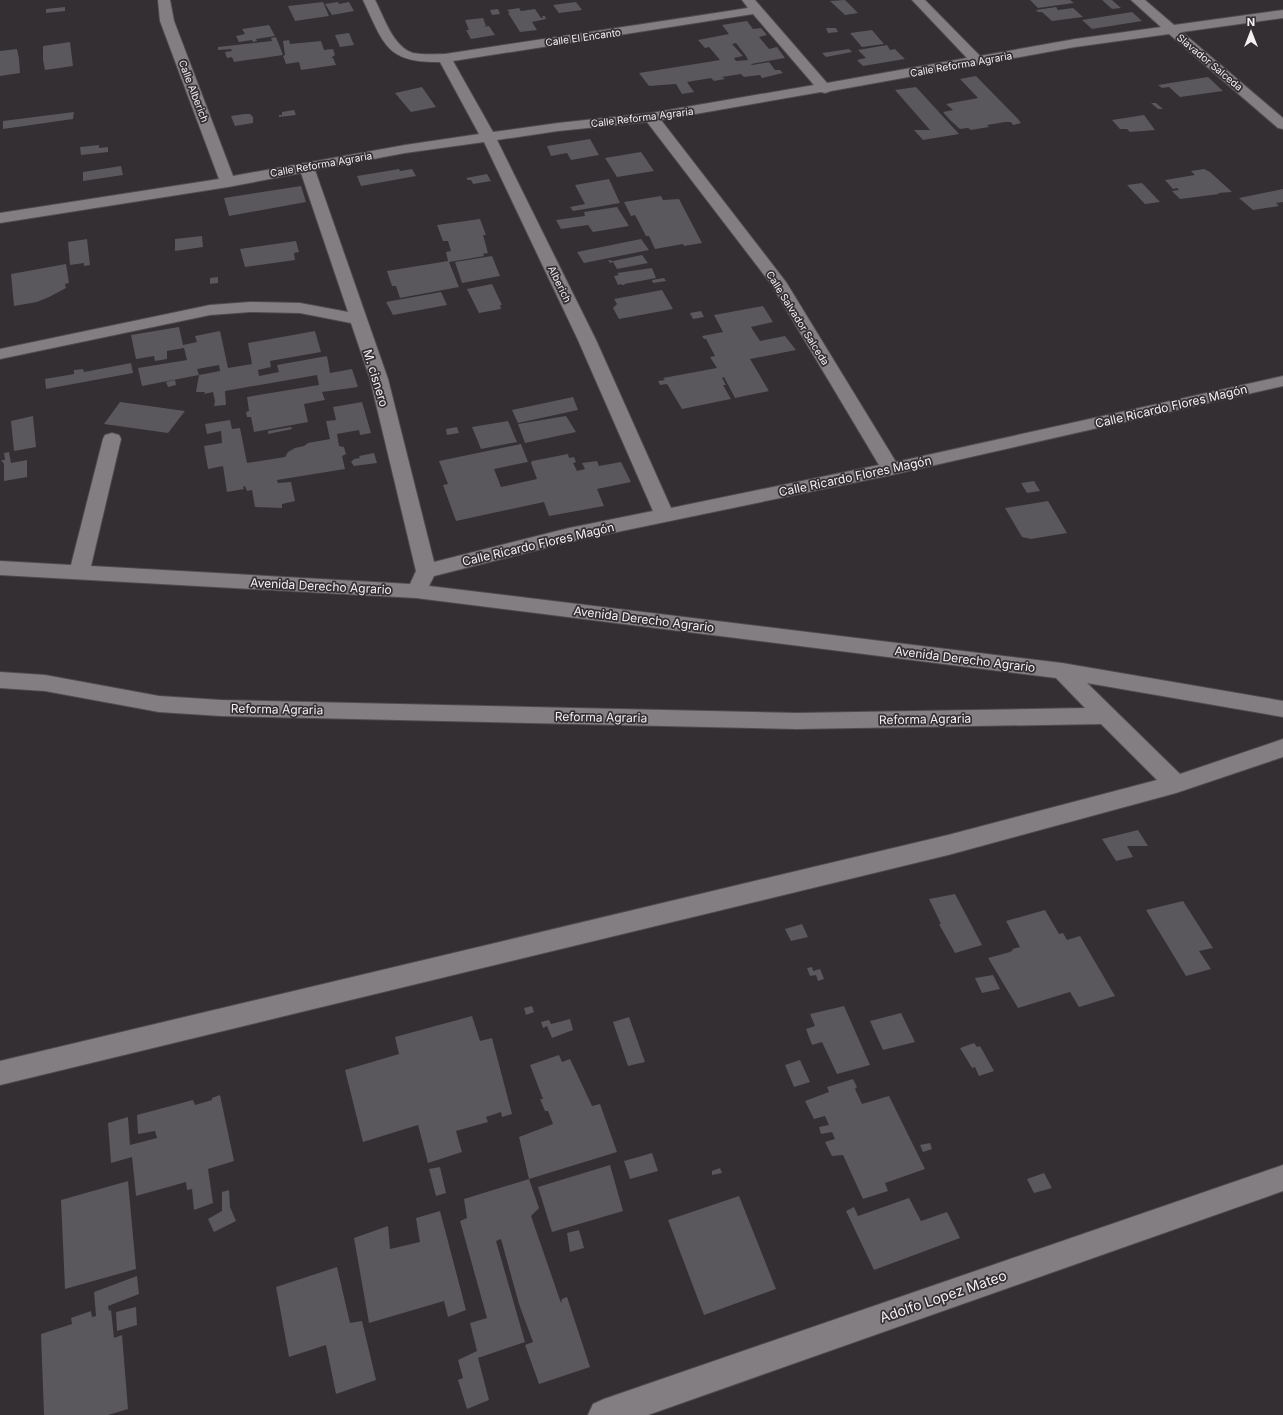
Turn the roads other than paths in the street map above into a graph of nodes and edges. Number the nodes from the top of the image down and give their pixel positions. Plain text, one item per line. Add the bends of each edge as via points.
1 (164, 0) edge
2 (369, 0) edge
3 (918, 0) edge
4 (1137, 0) edge
5 (752, 5) edge
6 (1283, 14) edge
7 (1170, 29) junction
8 (445, 58) junction
9 (977, 61) junction
10 (825, 89) junction
11 (651, 117) junction
12 (1283, 125) edge
13 (489, 138) junction
14 (306, 166) junction
15 (228, 182) junction
16 (0, 218) edge
17 (357, 319) junction
18 (0, 354) edge
19 (1281, 385) edge
20 (112, 439) dead end
21 (890, 469) junction
22 (664, 515) junction
23 (0, 568) edge
24 (426, 571) junction
25 (79, 572) junction
26 (416, 591) junction
27 (1062, 671) junction
28 (0, 680) edge
29 (1283, 709) edge
30 (1106, 716) junction
31 (1283, 748) edge
32 (1176, 784) junction
33 (0, 1073) edge
34 (1283, 1178) edge
35 (604, 1415) edge

1 - 15 street, Calle Alberich via 167,21
2 - 8 street, Calle El Encanto via 385,32 399,51 410,56
3 - 9 street
4 - 7 street, Slavador Salceda
5 - 8 street, Calle El Encanto via 660,26
5 - 10 street
6 - 7 street, Calle Reforma Agraria
7 - 9 street, Calle Reforma Agraria
7 - 12 street, Slavador Salceda
8 - 13 street, Alberich
9 - 10 street, Calle Reforma Agraria
10 - 11 street, Calle Reforma Agraria
11 - 13 street, Calle Reforma Agraria via 566,126
11 - 21 street, Calle Salvador Salceda via 778,282
13 - 14 street, Calle Reforma Agraria
13 - 22 street, Alberich via 587,340
14 - 15 street, Calle Reforma Agraria
14 - 17 street, M. cisnero
15 - 16 street, Calle Reforma Agraria
17 - 18 street via 300,308 250,307 210,310
17 - 24 street, M. cisnero via 379,379
19 - 21 street, Calle Ricardo Flores Magón
20 - 25 street
21 - 22 street, Calle Ricardo Flores Magón
22 - 24 street, Calle Ricardo Flores Magón via 569,535
23 - 25 street, Avenida Derecho Agrario
24 - 26 street
25 - 26 street, Avenida Derecho Agrario
26 - 27 street, Avenida Derecho Agrario
27 - 29 street, Avenida Derecho Agrario
27 - 30 street
28 - 30 street, Reforma Agraria via 45,684 159,704 221,708 796,721
30 - 32 street
31 - 32 street
32 - 33 street via 948,845
34 - 35 street, Adolfo Lopez Mateo

